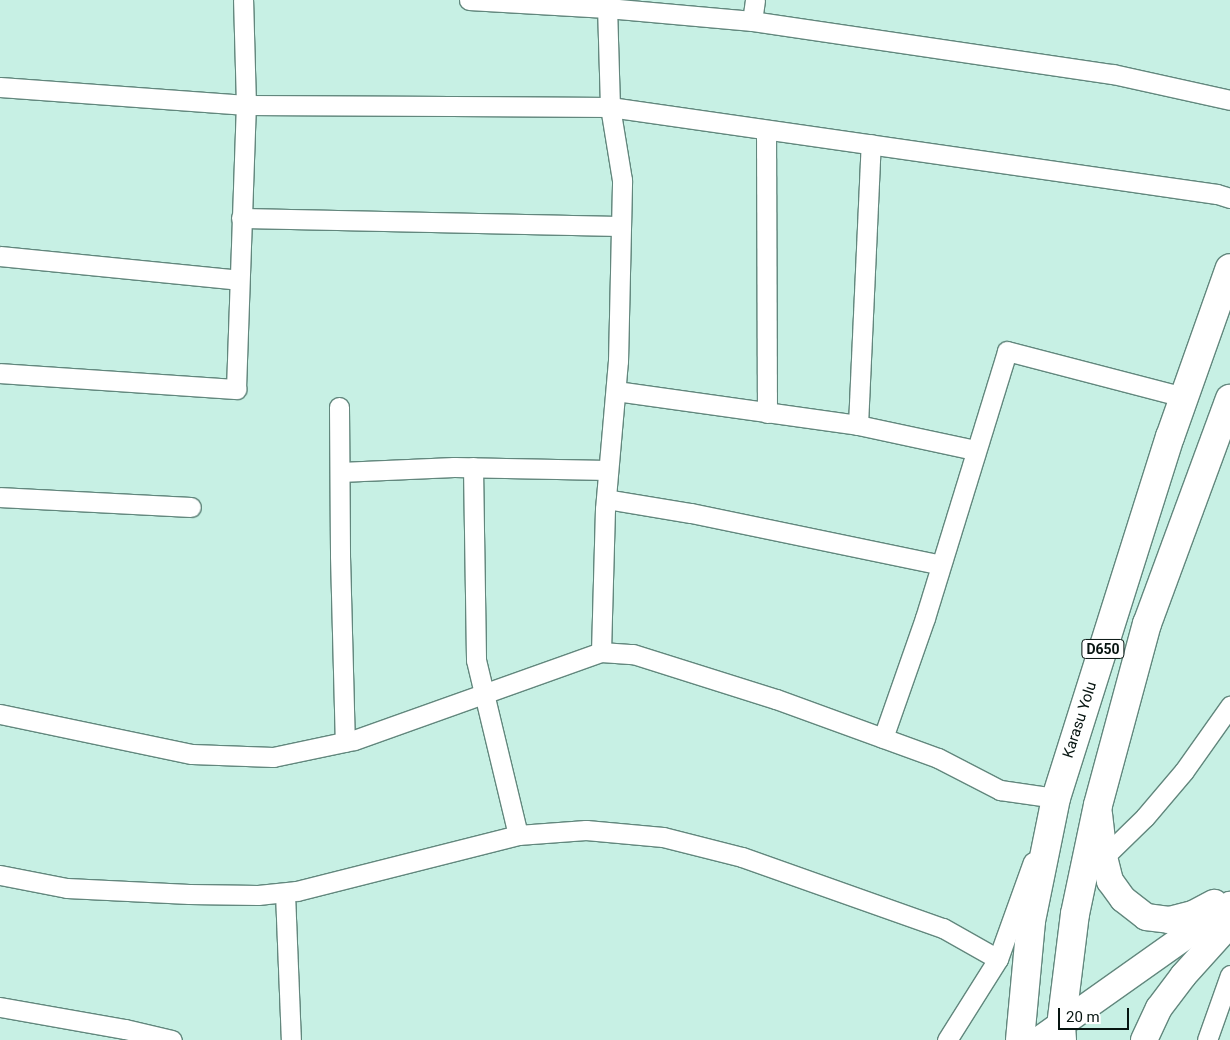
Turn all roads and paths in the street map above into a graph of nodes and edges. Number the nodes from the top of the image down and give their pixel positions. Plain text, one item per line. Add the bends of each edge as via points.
1 (243, 0) edge
2 (469, 0) edge
3 (755, 0) edge
4 (607, 8) junction
5 (752, 21) junction
6 (0, 87) edge
7 (1230, 100) edge
8 (246, 105) junction
9 (610, 107) junction
10 (766, 130) junction
11 (872, 144) junction
12 (1230, 198) edge
13 (241, 218) junction
14 (621, 226) junction
15 (0, 256) edge
16 (1230, 268) edge
17 (239, 280) junction
18 (0, 373) edge
19 (616, 391) junction
20 (1184, 397) junction
21 (1230, 400) edge
22 (339, 407) dead end
23 (767, 413) junction
24 (858, 425) junction
25 (975, 450) junction
26 (473, 467) junction
27 (608, 470) junction
28 (340, 472) junction
29 (0, 497) edge
30 (606, 499) junction
31 (191, 507) dead end
32 (941, 565) junction
33 (601, 652) junction
34 (484, 693) junction
35 (1230, 706) edge
36 (0, 714) edge
37 (883, 738) junction
38 (345, 742) junction
39 (1056, 798) junction
40 (1098, 805) junction
41 (518, 835) junction
42 (1104, 857) junction
43 (0, 874) edge
44 (285, 893) junction
45 (1230, 895) edge
46 (1230, 905) edge
47 (1230, 924) edge
48 (998, 959) junction
49 (1230, 975) edge
50 (0, 1007) edge
51 (1054, 1035) edge
52 (172, 1040) edge
53 (291, 1040) edge
54 (947, 1040) edge
55 (1020, 1040) edge
56 (1144, 1040) edge
57 (1207, 1040) edge

1 - 8 street
2 - 4 street
3 - 5 street
4 - 5 street
4 - 9 street
5 - 7 street via 1113,74
6 - 8 street
8 - 9 street
8 - 13 street
9 - 10 street
9 - 14 street via 622,180
10 - 11 street
10 - 23 street
11 - 12 street
11 - 24 street
13 - 14 street
13 - 17 street
14 - 19 street
15 - 17 street
16 - 20 highway, Karasu Yolu / D650
17 - 18 street via 236,389
19 - 23 street
19 - 27 street
20 - 25 street via 1007,351
20 - 39 highway, Karasu Yolu / D650
21 - 40 highway, D650 via 1147,624
22 - 28 street
23 - 24 street
24 - 25 street
25 - 32 street
26 - 27 street
26 - 28 street
26 - 34 street via 476,660
27 - 30 street
28 - 38 street
29 - 31 street
30 - 32 street
30 - 33 street
32 - 37 street
33 - 34 street
33 - 37 street via 633,654 776,699
34 - 38 street
34 - 41 street
35 - 42 street via 1145,817
36 - 38 street via 192,754 273,757
37 - 39 street via 938,758 1000,790
39 - 48 street
39 - 55 highway, Karasu Yolu / D650 via 1031,921
40 - 42 main road
40 - 51 highway, D650
41 - 44 street
41 - 48 street via 586,830 653,836 742,857 943,928
42 - 45 main road via 1110,881 1123,899 1146,917 1169,920 1193,914
43 - 44 street via 67,888 189,894
44 - 53 street
46 - 51 main road
47 - 56 main road via 1158,1008
48 - 54 street
49 - 57 street
50 - 52 street

